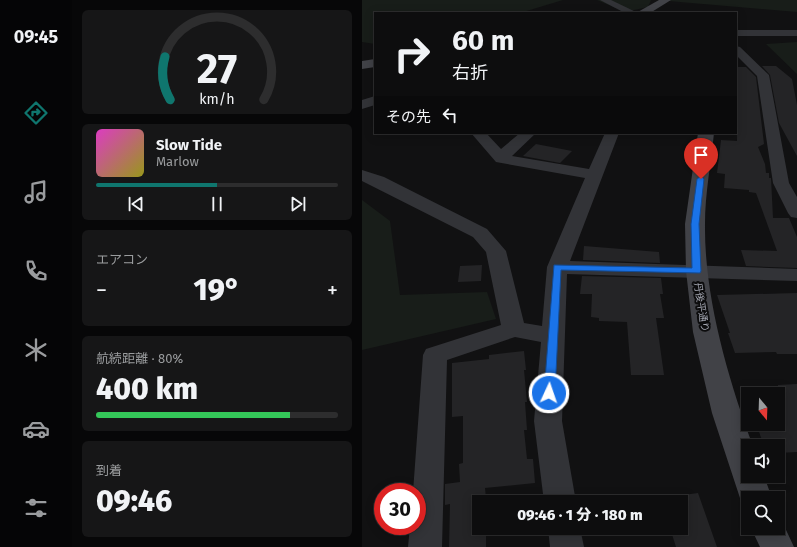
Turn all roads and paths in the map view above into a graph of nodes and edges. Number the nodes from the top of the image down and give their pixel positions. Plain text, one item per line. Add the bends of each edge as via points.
1 (604, 0) edge
2 (666, 0) edge
3 (631, 12) edge
4 (644, 12) edge
5 (737, 33) edge
6 (797, 33) edge
7 (737, 50) edge
8 (374, 63) edge
9 (362, 65) edge
10 (374, 100) edge
11 (362, 105) edge
12 (479, 134) edge
13 (528, 134) edge
14 (612, 134) edge
15 (706, 134) edge
16 (502, 158) junction
17 (362, 175) edge
18 (594, 175) junction
19 (797, 213) edge
20 (557, 267) junction
21 (697, 271) junction
22 (797, 275) edge
23 (514, 329) junction
24 (552, 336) junction
25 (741, 456) edge
26 (559, 495) edge
27 (565, 535) edge
28 (771, 535) edge
29 (425, 547) edge
30 (567, 547) edge
31 (777, 547) edge

1 - 3 street
2 - 4 street
5 - 6 street
7 - 19 street via 763,75 781,183
8 - 9 street
10 - 11 street
12 - 16 street
13 - 16 street
14 - 18 street
15 - 21 street, 丹後平通り via 695,224
16 - 18 street
17 - 23 street via 480,233 496,251
18 - 20 street
20 - 21 street
20 - 24 street
21 - 22 street
21 - 25 street, 丹後平通り via 705,332 726,413
23 - 24 street
23 - 29 street via 435,355
24 - 26 street via 548,421
27 - 30 street
28 - 31 street

